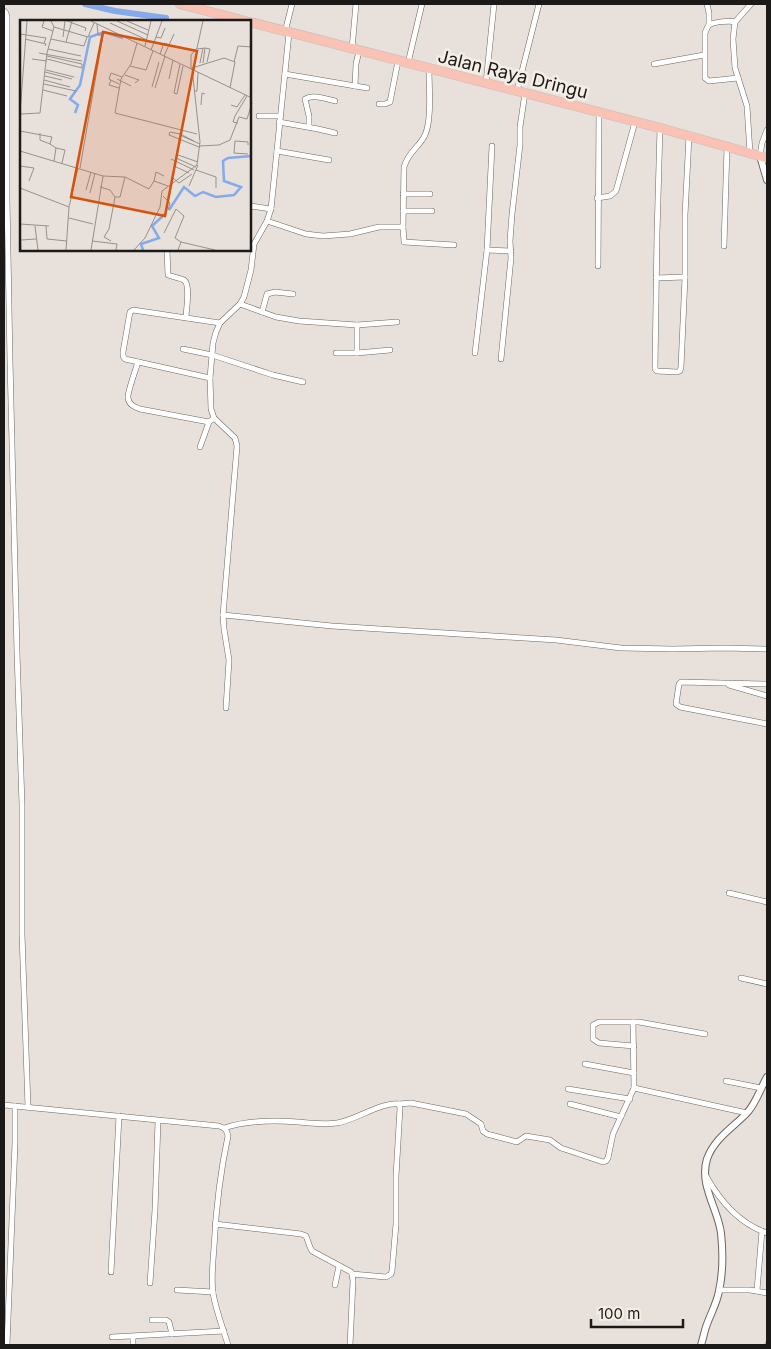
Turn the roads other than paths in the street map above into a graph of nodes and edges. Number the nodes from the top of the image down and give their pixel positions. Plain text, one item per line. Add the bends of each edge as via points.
1 (180, 4) edge
2 (292, 4) edge
3 (356, 4) edge
4 (422, 4) edge
5 (494, 4) edge
6 (539, 4) edge
7 (707, 4) edge
8 (751, 4) edge
9 (209, 8) edge
10 (4, 12) edge
11 (242, 20) edge
12 (251, 22) edge
13 (735, 22) junction
14 (709, 25) junction
15 (287, 34) junction
16 (356, 50) junction
17 (704, 55) junction
18 (398, 61) junction
19 (408, 64) junction
20 (654, 64) dead end
21 (429, 69) junction
22 (285, 74) junction
23 (738, 78) junction
24 (486, 83) junction
25 (355, 86) junction
26 (367, 88) dead end
27 (521, 92) junction
28 (335, 101) dead end
29 (379, 104) dead end
30 (599, 112) junction
31 (259, 116) dead end
32 (280, 119) junction
33 (635, 122) junction
34 (308, 127) junction
35 (660, 128) junction
36 (767, 130) edge
37 (335, 133) dead end
38 (689, 136) junction
39 (492, 146) dead end
40 (727, 147) junction
41 (277, 151) junction
42 (750, 153) junction
43 (764, 157) edge
44 (329, 160) dead end
45 (767, 180) edge
46 (403, 194) junction
47 (430, 194) dead end
48 (597, 198) junction
49 (251, 206) edge
50 (271, 209) junction
51 (403, 211) junction
52 (432, 212) dead end
53 (267, 221) junction
54 (402, 227) junction
55 (252, 244) edge
56 (454, 245) dead end
57 (724, 246) dead end
58 (487, 250) junction
59 (167, 251) edge
60 (511, 251) junction
61 (598, 266) dead end
62 (685, 277) junction
63 (656, 278) junction
64 (293, 294) dead end
65 (240, 304) junction
66 (262, 312) junction
67 (186, 318) junction
68 (397, 322) dead end
69 (220, 323) junction
70 (357, 325) junction
71 (183, 349) dead end
72 (390, 350) dead end
73 (336, 353) dead end
74 (357, 353) junction
75 (475, 353) dead end
76 (212, 355) junction
77 (501, 359) dead end
78 (138, 362) junction
79 (210, 378) junction
80 (303, 382) dead end
81 (214, 418) junction
82 (209, 422) junction
83 (200, 447) dead end
84 (223, 615) junction
85 (767, 649) edge
86 (720, 683) junction
87 (767, 684) edge
88 (767, 694) edge
89 (226, 708) dead end
90 (767, 724) edge
91 (729, 893) dead end
92 (767, 902) edge
93 (741, 978) dead end
94 (767, 984) edge
95 (633, 1022) junction
96 (705, 1034) dead end
97 (634, 1046) junction
98 (585, 1064) dead end
99 (634, 1073) junction
100 (767, 1077) edge
101 (726, 1081) dead end
102 (634, 1088) junction
103 (761, 1088) junction
104 (568, 1089) dead end
105 (630, 1099) junction
106 (400, 1104) junction
107 (570, 1104) dead end
108 (4, 1105) edge
109 (15, 1106) junction
110 (28, 1107) junction
111 (747, 1113) junction
112 (119, 1116) junction
113 (621, 1117) junction
114 (158, 1120) junction
115 (224, 1128) junction
116 (705, 1174) junction
117 (215, 1224) junction
118 (764, 1232) edge
119 (339, 1266) junction
120 (111, 1272) dead end
121 (352, 1274) junction
122 (150, 1284) dead end
123 (335, 1284) dead end
124 (177, 1290) dead end
125 (719, 1290) junction
126 (757, 1290) junction
127 (213, 1292) junction
128 (767, 1293) edge
129 (152, 1320) dead end
130 (224, 1331) junction
131 (172, 1334) junction
132 (112, 1337) dead end
133 (133, 1337) junction
134 (7, 1345) edge
135 (134, 1345) edge
136 (228, 1345) edge
137 (350, 1345) edge
138 (701, 1345) edge

1 - 9 highway
2 - 15 street
3 - 16 street
4 - 19 street
5 - 24 street
6 - 27 street
7 - 14 street
8 - 13 street
9 - 11 highway
10 - 110 street via 7,17 9,342
12 - 15 highway, Jalan Raya Dringu
13 - 14 street
13 - 23 street via 733,39
14 - 17 street
15 - 16 highway, Jalan Raya Dringu
15 - 22 street
16 - 18 highway, Jalan Raya Dringu
16 - 25 street
17 - 20 street
17 - 23 street via 705,76 709,81
18 - 19 highway, Jalan Raya Dringu
18 - 29 street via 390,102
19 - 21 highway, Jalan Raya Dringu
21 - 24 highway, Jalan Raya Dringu
21 - 46 street via 426,134 406,159
22 - 25 street
22 - 32 street
23 - 42 street via 747,106
24 - 27 highway, Jalan Raya Dringu
25 - 26 street
27 - 30 highway, Jalan Raya Dringu
27 - 60 street
28 - 34 street via 312,96 305,99
30 - 33 highway, Jalan Raya Dringu
30 - 48 street
31 - 32 street
32 - 34 street
32 - 41 street
33 - 35 highway, Jalan Raya Dringu
33 - 48 street via 616,191 610,196
34 - 37 street
35 - 38 highway, Jalan Raya Dringu
35 - 63 street
36 - 43 street via 762,143
38 - 40 highway, Jalan Raya Dringu
38 - 62 street via 684,215
39 - 58 street
40 - 42 highway, Jalan Raya Dringu
40 - 57 street
41 - 44 street
41 - 50 street
42 - 43 highway, Jalan Raya Dringu
43 - 45 street
46 - 47 street
46 - 51 street
48 - 61 street
49 - 50 street
50 - 53 street
51 - 52 street
51 - 54 street
53 - 54 street via 323,236 379,227
53 - 55 street
54 - 56 street via 404,242
55 - 65 street via 251,270
58 - 60 street
58 - 75 street
59 - 67 street via 168,275 187,283
60 - 77 street
62 - 63 street
62 - 63 street via 681,367 677,372 655,369
64 - 66 street via 267,294
65 - 66 street
65 - 69 street
66 - 70 street via 299,321
67 - 69 street
67 - 78 street via 131,310 123,356
68 - 70 street
69 - 76 street
70 - 74 street
71 - 76 street
72 - 74 street
73 - 74 street
76 - 79 street
76 - 80 street
78 - 79 street
78 - 82 street via 128,395 134,407
79 - 81 street
81 - 82 street
81 - 84 street via 234,437 237,452
82 - 83 street
84 - 85 street via 332,626 556,640 621,648
84 - 89 street via 230,660
86 - 87 street
86 - 88 street
86 - 90 street via 681,682 676,704 680,708
91 - 92 street
93 - 94 street
95 - 96 street
95 - 97 street
95 - 97 street via 599,1022 592,1028 593,1039 598,1043
97 - 99 street
98 - 99 street
99 - 102 street
100 - 103 street
101 - 103 street
102 - 105 street
102 - 111 street
103 - 111 street
104 - 105 street
105 - 113 street
106 - 113 street via 411,1103 466,1114 481,1124 487,1134 517,1142 526,1136 550,1140 561,1148 603,1162 608,1158
106 - 115 street via 339,1123 263,1120
106 - 121 street via 392,1271 386,1277
107 - 113 street
108 - 109 street
109 - 110 street
109 - 134 street
110 - 112 street
111 - 116 street via 714,1146 707,1159
112 - 114 street
112 - 120 street
114 - 115 street
114 - 122 street
115 - 117 street via 228,1136
116 - 118 street via 736,1215
116 - 125 street via 721,1234
117 - 119 street via 302,1234 312,1251
117 - 127 street
118 - 126 street
119 - 121 street
119 - 123 street
121 - 137 street
124 - 127 street
125 - 126 street
125 - 138 street
126 - 128 street
127 - 130 street
129 - 131 street via 169,1322
130 - 131 street
130 - 136 street
131 - 133 street
132 - 133 street
133 - 135 street

